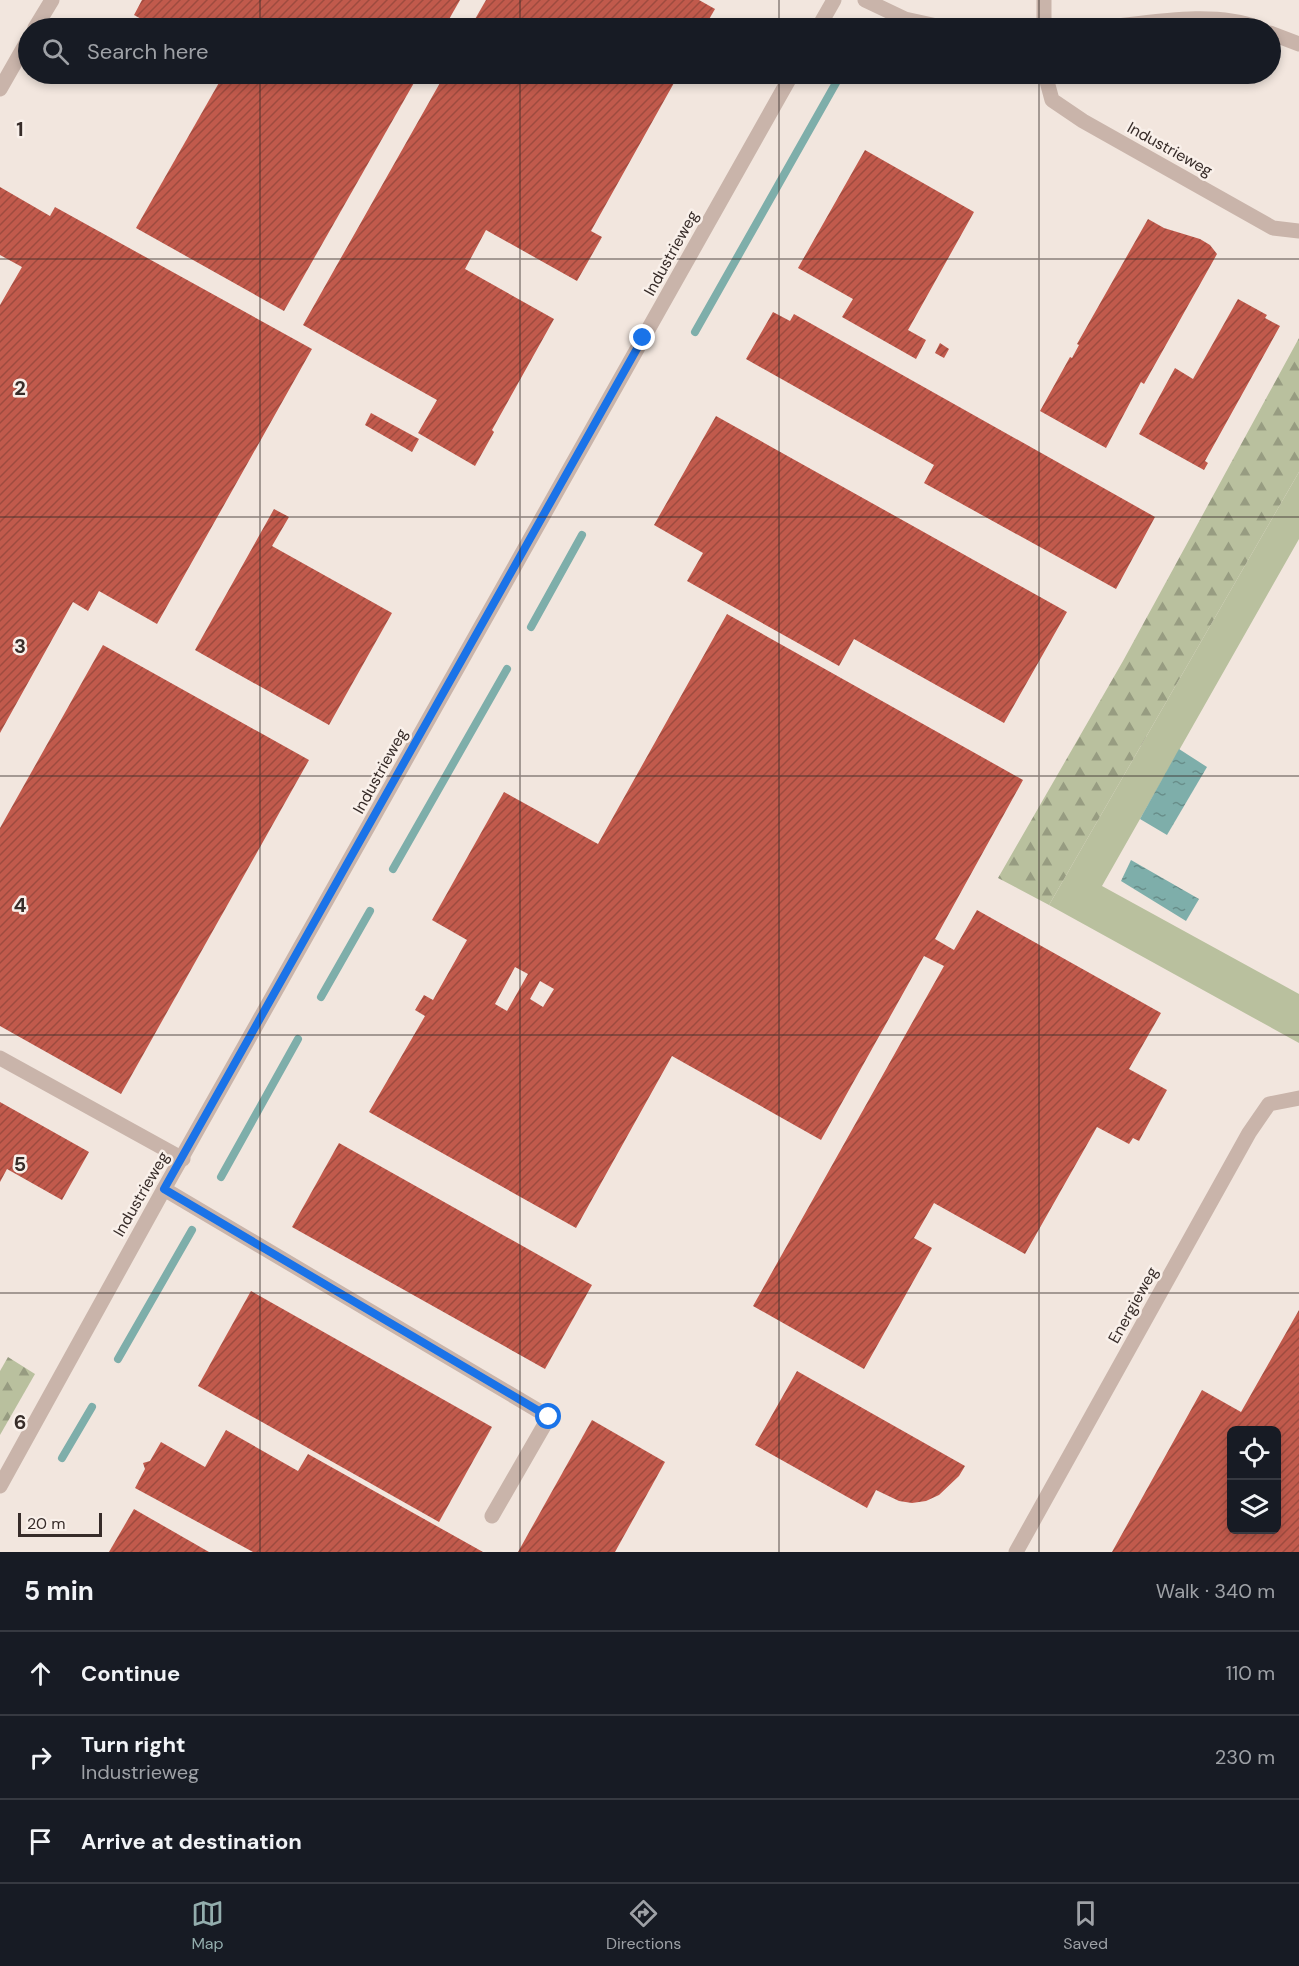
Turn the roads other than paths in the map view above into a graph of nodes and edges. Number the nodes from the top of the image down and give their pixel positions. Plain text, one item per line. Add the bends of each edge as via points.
1 (52, 0) edge
2 (834, 0) edge
3 (865, 0) edge
4 (1044, 0) edge
5 (41, 18) edge
6 (824, 18) edge
7 (903, 18) edge
8 (1044, 18) edge
9 (1281, 37) edge
10 (1299, 44) edge
11 (18, 58) edge
12 (786, 84) edge
13 (1048, 84) edge
14 (0, 89) edge
15 (1299, 231) edge
16 (0, 1058) edge
17 (1299, 1098) edge
18 (183, 1158) junction
19 (164, 1189) junction
20 (0, 1486) edge
21 (492, 1516) dead end
22 (1016, 1552) edge

1 - 5 street
2 - 6 street
3 - 7 street
4 - 8 street
9 - 10 street
11 - 14 street
12 - 18 street, Industrieweg
13 - 15 street, Industrieweg via 1052,100 1083,121 1274,228
16 - 18 street
17 - 22 street, Energieweg via 1269,1104 1249,1133
18 - 19 street, Industrieweg
19 - 20 street, Industrieweg
19 - 21 street via 549,1417

